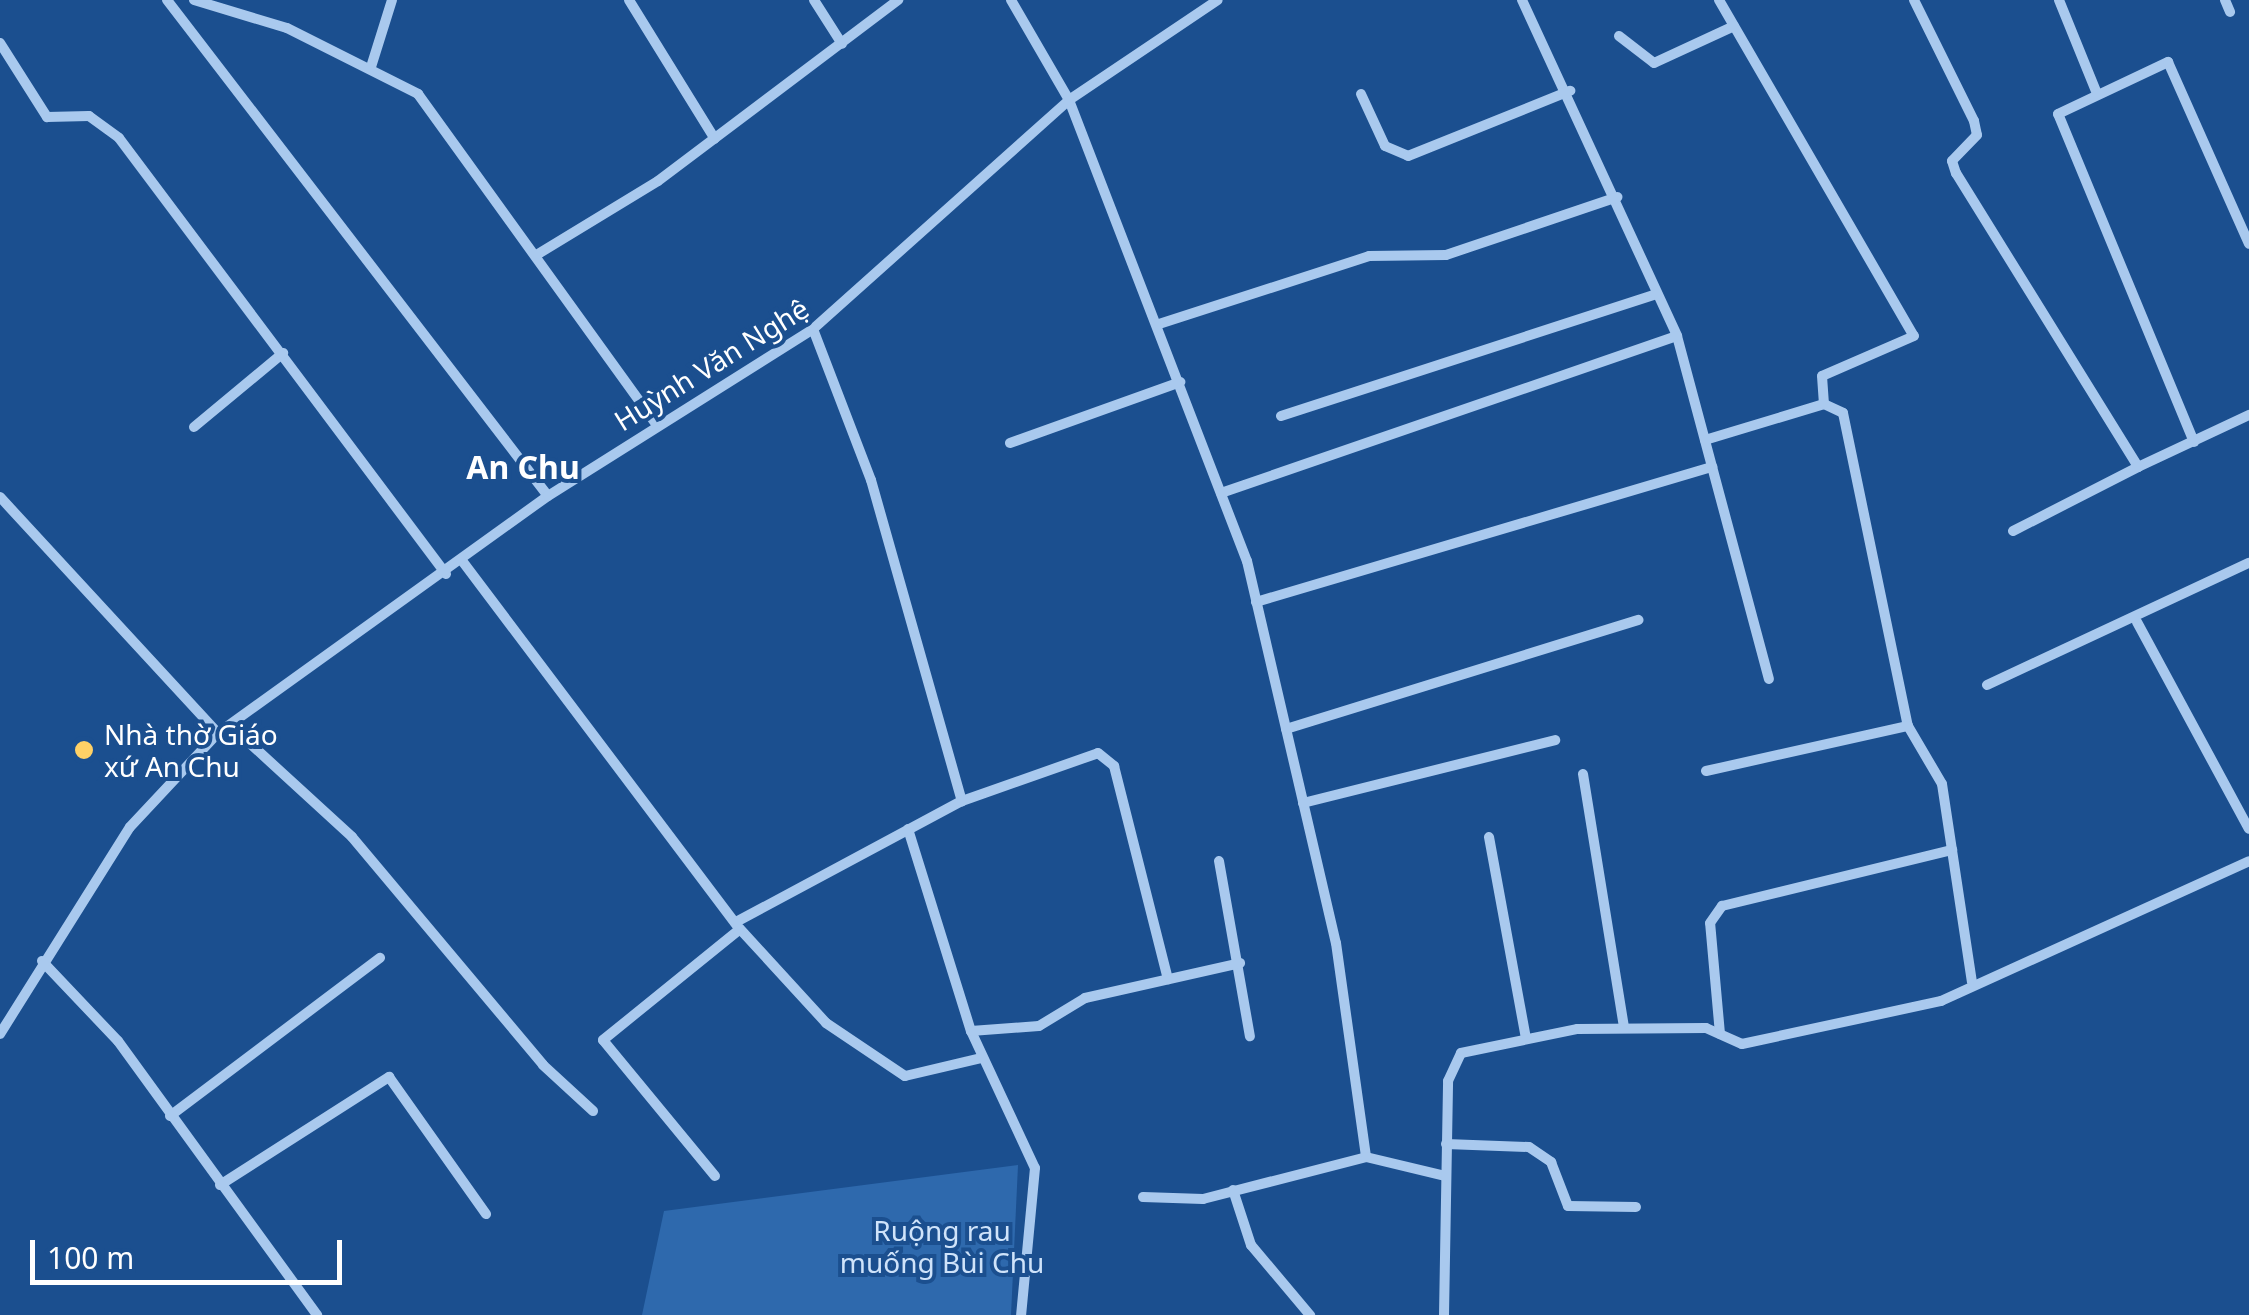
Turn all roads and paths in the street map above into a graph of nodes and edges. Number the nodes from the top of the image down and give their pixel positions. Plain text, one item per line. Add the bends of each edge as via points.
1 (167, 0) edge
2 (194, 0) edge
3 (392, 0) edge
4 (628, 0) edge
5 (814, 0) edge
6 (898, 0) edge
7 (1011, 0) edge
8 (1218, 0) edge
9 (1522, 0) edge
10 (1719, 0) edge
11 (1914, 0) edge
12 (2059, 0) edge
13 (2226, 0) edge
14 (222, 4) edge
15 (2230, 12) dead end
16 (1734, 26) junction
17 (1619, 36) dead end
18 (0, 43) edge
19 (842, 44) junction
20 (372, 67) junction
21 (2096, 91) junction
22 (1570, 92) junction
23 (1361, 94) dead end
24 (1069, 100) junction
25 (715, 139) junction
26 (1616, 197) junction
27 (2249, 244) edge
28 (538, 254) junction
29 (1656, 294) junction
30 (1159, 324) junction
31 (813, 329) junction
32 (1677, 336) junction
33 (283, 353) junction
34 (1180, 382) junction
35 (1824, 404) junction
36 (1280, 416) dead end
37 (2249, 416) edge
38 (656, 424) junction
39 (194, 426) dead end
40 (1705, 440) junction
41 (2194, 442) junction
42 (1010, 443) dead end
43 (1712, 467) junction
44 (2138, 467) junction
45 (1221, 493) junction
46 (548, 496) junction
47 (0, 497) edge
48 (2013, 530) dead end
49 (464, 562) junction
50 (2249, 563) edge
51 (446, 574) junction
52 (1256, 602) junction
53 (1638, 620) dead end
54 (2137, 622) junction
55 (1770, 679) dead end
56 (1987, 685) dead end
57 (231, 726) junction
58 (1908, 726) junction
59 (1286, 729) junction
60 (218, 734) junction
61 (1555, 740) dead end
62 (1706, 771) dead end
63 (1582, 774) dead end
64 (962, 801) junction
65 (1304, 803) junction
66 (908, 828) junction
67 (2249, 828) edge
68 (1489, 837) dead end
69 (1952, 850) junction
70 (1219, 861) dead end
71 (2249, 861) edge
72 (738, 925) junction
73 (380, 958) dead end
74 (42, 962) junction
75 (1240, 963) junction
76 (1168, 979) junction
77 (1972, 982) junction
78 (1624, 1028) junction
79 (971, 1030) junction
80 (0, 1034) edge
81 (1720, 1034) junction
82 (1250, 1036) dead end
83 (1526, 1038) junction
84 (982, 1058) junction
85 (594, 1112) dead end
86 (170, 1116) junction
87 (1446, 1144) junction
88 (1366, 1156) junction
89 (716, 1176) dead end
90 (1444, 1176) junction
91 (220, 1185) junction
92 (1233, 1190) junction
93 (1143, 1196) dead end
94 (1636, 1208) dead end
95 (486, 1214) dead end
96 (317, 1315) edge
97 (1020, 1315) edge
98 (1310, 1315) edge
99 (1444, 1315) edge

1 - 46 street
2 - 14 street
3 - 20 street
4 - 25 street
5 - 19 street
6 - 19 street
7 - 24 street
8 - 24 street, Huỳnh Văn Nghệ
9 - 22 street
10 - 16 street
11 - 44 street via 1974,121 1977,134 1952,161 1956,173
12 - 21 street
13 - 15 street
14 - 20 street
16 - 17 street via 1654,64
16 - 35 street via 1914,336 1822,376
18 - 33 street via 47,117 89,116 118,138
19 - 25 street
20 - 28 street via 430,104
21 - 27 street via 2168,62
21 - 41 street via 2058,122
22 - 23 street via 1408,156 1386,146
22 - 26 street
24 - 30 street
24 - 31 street, Huỳnh Văn Nghệ
25 - 28 street
26 - 29 street
26 - 30 street via 1446,255 1369,256
28 - 38 street
29 - 32 street
29 - 36 street
30 - 34 street
31 - 38 street, Huỳnh Văn Nghệ
31 - 64 street via 870,480
32 - 40 street
32 - 45 street
33 - 39 street
33 - 51 street
34 - 42 street
34 - 45 street
35 - 40 street
35 - 58 street via 1849,427
37 - 41 street
38 - 46 street, Huỳnh Văn Nghệ
40 - 43 street
41 - 44 street
43 - 52 street
43 - 55 street
44 - 48 street
45 - 52 street
46 - 49 street, Huỳnh Văn Nghệ
47 - 60 street
49 - 51 street, Huỳnh Văn Nghệ
49 - 72 street
50 - 54 street
51 - 57 street, Huỳnh Văn Nghệ
52 - 59 street
53 - 59 street
54 - 56 street
54 - 67 street
57 - 60 street, Huỳnh Văn Nghệ
57 - 85 street via 352,837 543,1065
58 - 62 street
58 - 69 street via 1942,784
59 - 65 street
60 - 74 street, Huỳnh Văn Nghệ via 130,827
61 - 65 street
63 - 78 street
64 - 66 street
64 - 76 street via 1108,756
65 - 88 street via 1336,943
66 - 72 street
66 - 79 street
68 - 83 street
69 - 77 street
69 - 81 street via 1722,906 1710,923
70 - 75 street
71 - 77 street
72 - 84 street via 826,1023 880,1065 915,1076
72 - 89 street via 604,1040
73 - 86 street
74 - 80 street, Huỳnh Văn Nghệ
74 - 86 street via 118,1041
75 - 76 street
75 - 82 street
76 - 79 street via 1085,998 1039,1026
77 - 81 street via 1953,998 1742,1044
78 - 81 street
78 - 83 street
79 - 84 street
83 - 87 street via 1474,1047 1453,1063
84 - 97 street via 1035,1168
86 - 91 street
87 - 90 street
87 - 94 street via 1529,1147 1551,1162 1568,1206
88 - 90 street
88 - 92 street
90 - 99 street
91 - 95 street via 388,1077
91 - 96 street
92 - 93 street
92 - 98 street via 1251,1245

